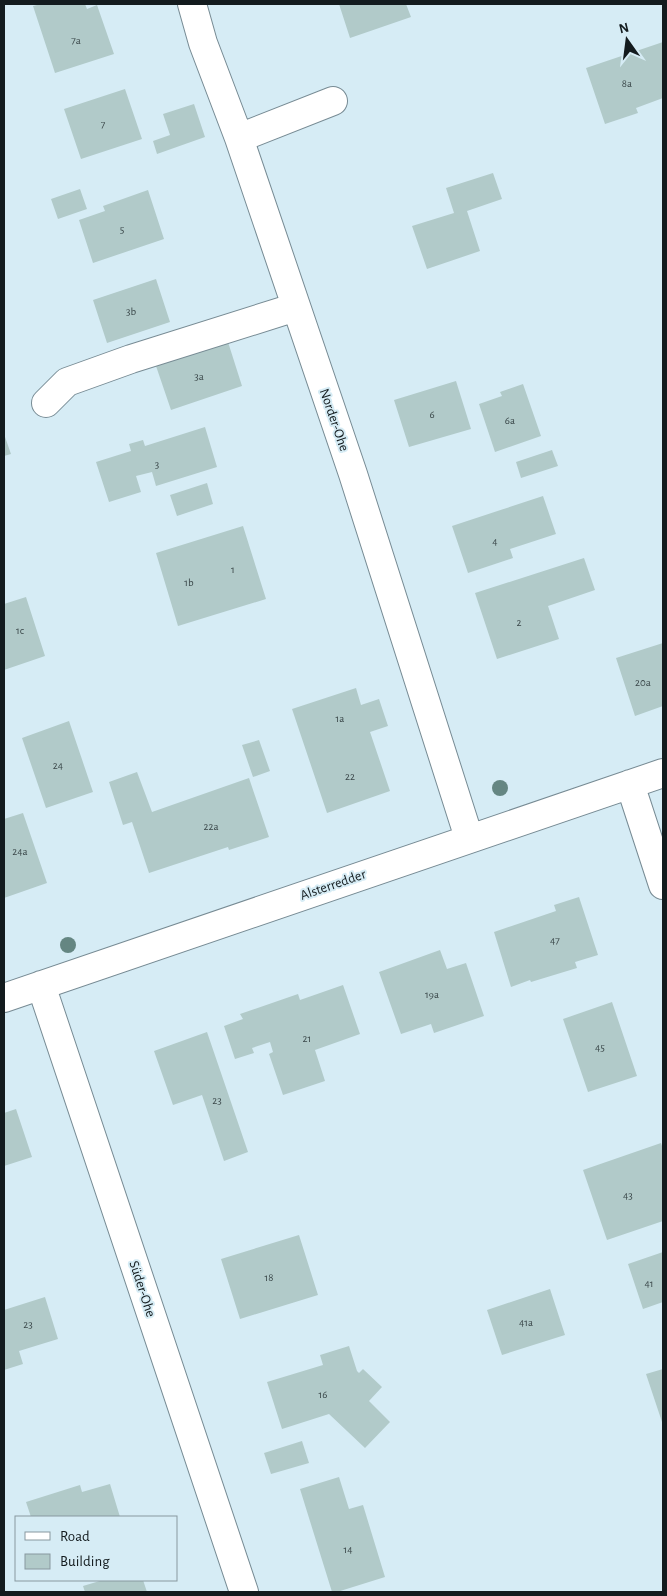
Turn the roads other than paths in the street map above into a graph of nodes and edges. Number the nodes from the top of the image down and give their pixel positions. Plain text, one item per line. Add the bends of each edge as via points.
1 (192, 4) edge
2 (333, 101) dead end
3 (239, 138) junction
4 (296, 307) junction
5 (46, 403) dead end
6 (663, 773) edge
7 (630, 784) junction
8 (469, 838) junction
9 (663, 885) edge
10 (41, 985) junction
11 (4, 998) edge
12 (244, 1592) edge

1 - 3 street, Norder-Ohe
2 - 3 street
3 - 4 street, Norder-Ohe
4 - 5 street via 67,382
4 - 8 street, Norder-Ohe
6 - 7 street, Alsterredder
7 - 8 street, Alsterredder
7 - 9 street
8 - 10 street, Alsterredder
10 - 11 street, Alsterredder
10 - 12 street, Süder-Ohe

